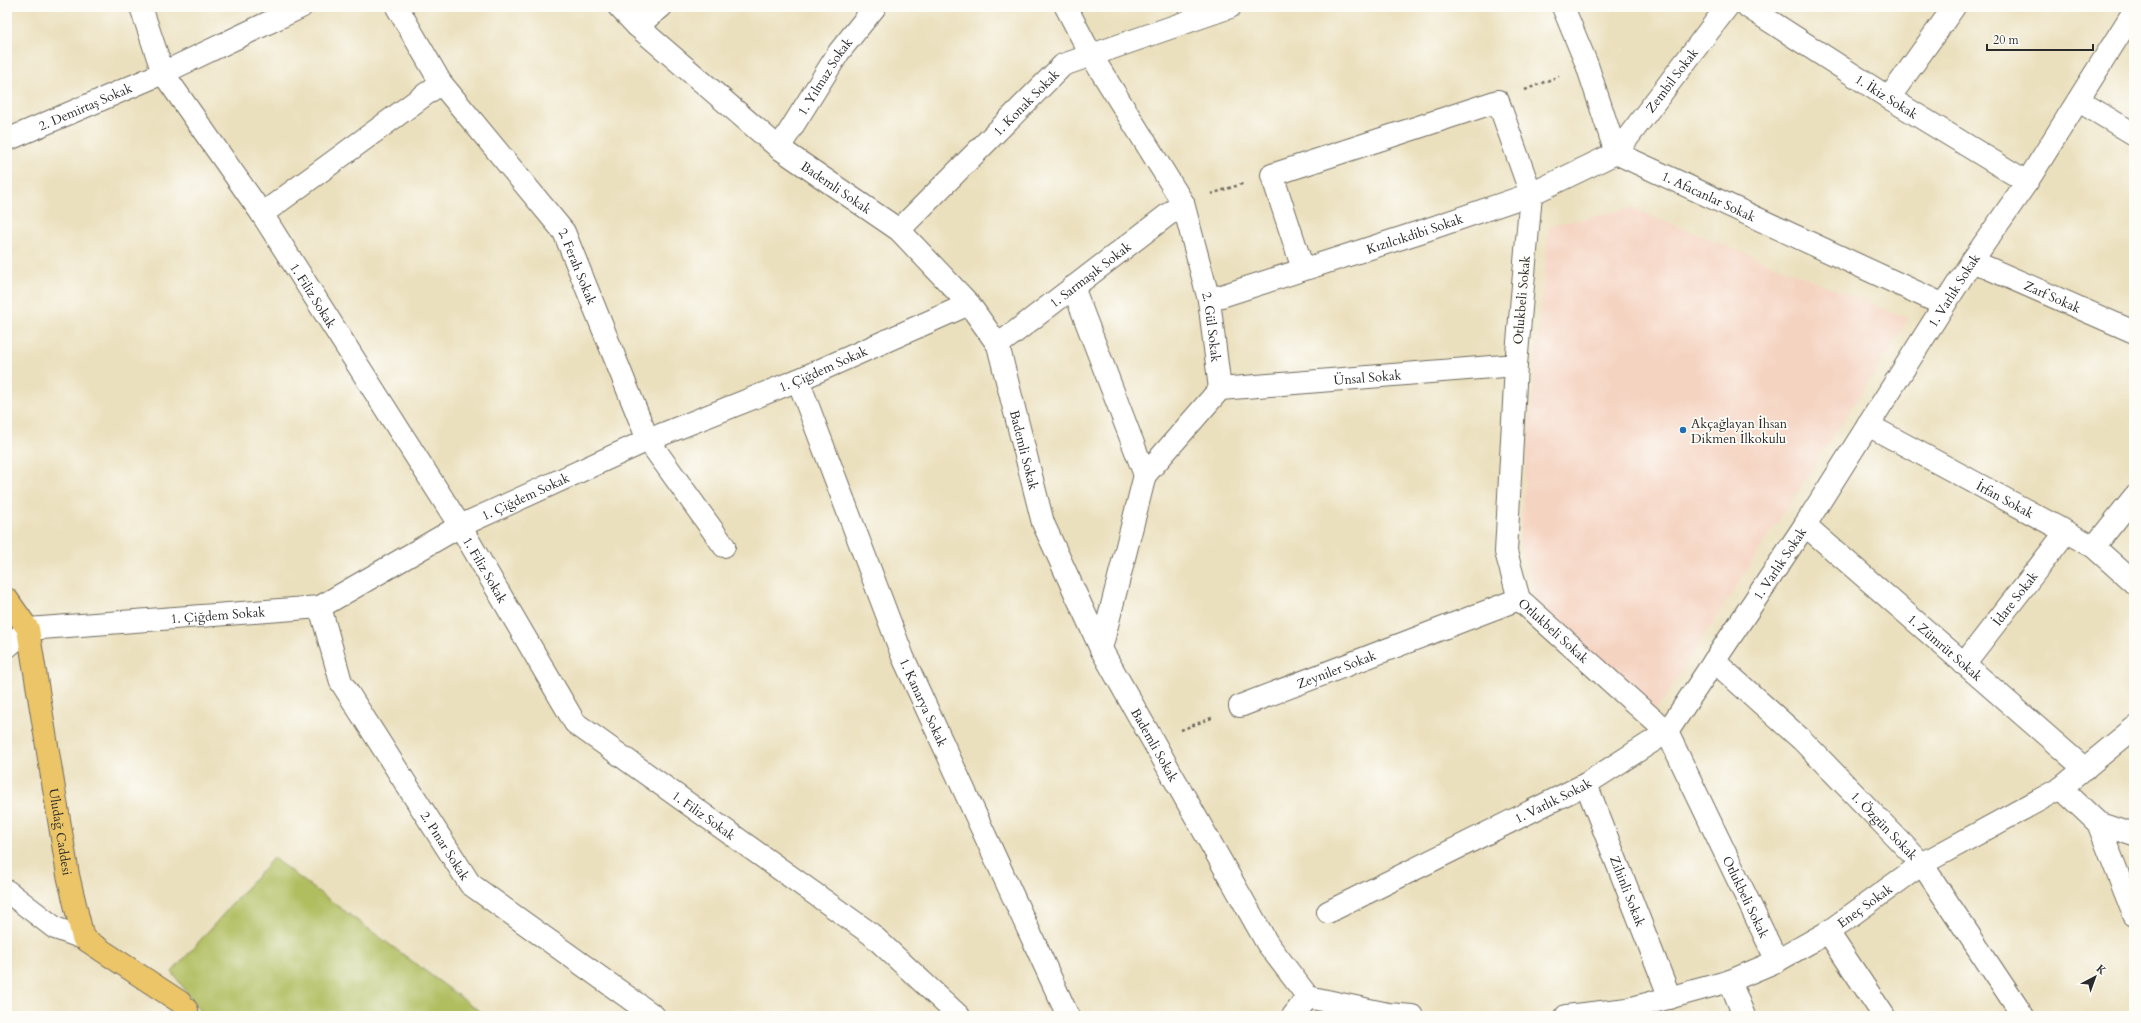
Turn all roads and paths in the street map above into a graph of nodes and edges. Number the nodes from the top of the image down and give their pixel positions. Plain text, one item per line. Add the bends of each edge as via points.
1 (141, 7) edge
2 (301, 7) edge
3 (396, 7) edge
4 (620, 7) edge
5 (661, 7) edge
6 (874, 7) edge
7 (1066, 7) edge
8 (1230, 7) edge
9 (1562, 7) edge
10 (1727, 7) edge
11 (1748, 7) edge
12 (1954, 7) edge
13 (2134, 11) edge
14 (637, 26) junction
15 (1091, 55) junction
16 (1587, 65) junction
17 (164, 73) junction
18 (442, 83) junction
19 (1889, 98) junction
20 (1498, 101) junction
21 (2079, 101) junction
22 (2134, 134) edge
23 (8, 138) edge
24 (779, 148) junction
25 (1616, 153) junction
26 (1272, 175) junction
27 (2027, 182) junction
28 (1530, 194) junction
29 (1183, 204) junction
30 (262, 214) junction
31 (899, 230) junction
32 (1972, 261) junction
33 (1303, 269) junction
34 (1073, 287) junction
35 (1209, 300) junction
36 (969, 304) junction
37 (1944, 305) junction
38 (2134, 332) edge
39 (998, 345) junction
40 (1516, 365) junction
41 (798, 380) junction
42 (1220, 389) junction
43 (1868, 426) junction
44 (648, 440) junction
45 (1145, 475) junction
46 (2134, 497) edge
47 (1805, 525) junction
48 (460, 526) junction
49 (2066, 532) junction
50 (724, 546) dead end
51 (2094, 547) junction
52 (2134, 584) edge
53 (7, 599) edge
54 (1519, 599) junction
55 (320, 607) junction
56 (28, 629) junction
57 (7, 647) edge
58 (1101, 649) junction
59 (1714, 661) junction
60 (1964, 664) junction
61 (1240, 706) joint
62 (2134, 728) edge
63 (1668, 732) junction
64 (1154, 742) junction
65 (2085, 769) junction
66 (1586, 784) junction
67 (2061, 788) junction
68 (2098, 823) junction
69 (2134, 835) edge
70 (1922, 864) junction
71 (7, 892) edge
72 (1328, 912) dead end
73 (2134, 915) edge
74 (1828, 932) junction
75 (83, 938) junction
76 (1777, 960) junction
77 (1730, 981) junction
78 (1308, 997) junction
79 (1670, 998) junction
80 (1629, 1012) edge
81 (1389, 1015) edge
82 (188, 1016) edge
83 (654, 1016) edge
84 (959, 1016) edge
85 (1068, 1016) edge
86 (1293, 1016) edge
87 (1412, 1016) edge
88 (1566, 1016) edge
89 (1744, 1016) edge
90 (1884, 1016) edge
91 (2023, 1016) edge

1 - 17 street, 1. Filiz Sokak
2 - 17 street, 2. Demirtaş Sokak
3 - 18 street, 2. Ferah Sokak
4 - 14 street, Bademli Sokak
5 - 14 street
6 - 24 street, 1. Yılmaz Sokak via 839,52
7 - 15 street, 2. Gül Sokak
8 - 15 street, 1. Konak Sokak
9 - 16 street
10 - 25 street, Zembil Sokak
11 - 19 street, 1. İkiz Sokak
12 - 19 street
13 - 21 street, 1. Varlık Sokak
14 - 24 street, Bademli Sokak
15 - 29 street, 2. Gül Sokak
15 - 31 street, 1. Konak Sokak via 1063,65
16 - 20 path
16 - 25 street
17 - 23 street, 2. Demirtaş Sokak
17 - 30 street, 1. Filiz Sokak
18 - 30 street
18 - 44 street, 2. Ferah Sokak via 564,232
19 - 27 street, 1. İkiz Sokak
20 - 26 street
20 - 28 street
21 - 22 street
21 - 27 street, 1. Varlık Sokak
24 - 31 street, Bademli Sokak
25 - 28 street, Kızılcıkdibi Sokak
25 - 37 street, 1. Afacanlar Sokak
26 - 29 path
26 - 33 street
27 - 32 street, 1. Varlık Sokak
28 - 33 street, Kızılcıkdibi Sokak
28 - 40 street, Otlukbeli Sokak
29 - 34 street, 1. Sarmaşık Sokak
29 - 35 street, 2. Gül Sokak
30 - 48 street, 1. Filiz Sokak
31 - 36 street, Bademli Sokak
32 - 37 street, 1. Varlık Sokak
32 - 38 street, Zarf Sokak
33 - 35 street, Kızılcıkdibi Sokak
34 - 39 street, 1. Sarmaşık Sokak
34 - 45 street
35 - 42 street, 2. Gül Sokak
36 - 39 street, Bademli Sokak
36 - 41 street, 1. Çiğdem Sokak
37 - 43 street, 1. Varlık Sokak
39 - 58 street, Bademli Sokak via 1043,523
40 - 42 street, Ünsal Sokak
40 - 54 street, Otlukbeli Sokak via 1506,552
41 - 44 street, 1. Çiğdem Sokak
41 - 85 street, 1. Kanarya Sokak via 903,657
42 - 45 street
43 - 47 street, 1. Varlık Sokak
43 - 49 street, İrfan Sokak
44 - 48 street, 1. Çiğdem Sokak
44 - 50 street, 2. Ferah Sokak
45 - 58 street
46 - 51 street
47 - 59 street, 1. Varlık Sokak
47 - 60 street, 1. Zümrüt Sokak
48 - 55 street, 1. Çiğdem Sokak
48 - 84 street, 1. Filiz Sokak via 575,723 871,934
49 - 51 street, İrfan Sokak
49 - 60 street, İdare Sokak
51 - 52 street, İrfan Sokak
53 - 56 main road, Uludağ Caddesi
54 - 61 street, Zeyniler Sokak
54 - 63 street, Otlukbeli Sokak
55 - 56 street, 1. Çiğdem Sokak
55 - 83 street, 2. Pınar Sokak via 341,682 470,884
56 - 57 street
56 - 75 main road, Uludağ Caddesi via 68,875
58 - 64 street, Bademli Sokak
59 - 63 street, 1. Varlık Sokak
59 - 70 street, 1. Özgün Sokak via 1802,740
60 - 65 street, 1. Zümrüt Sokak
61 - 64 path
62 - 65 street, Eneç Sokak
63 - 66 street, 1. Varlık Sokak
63 - 76 street, Otlukbeli Sokak
64 - 78 street, Bademli Sokak via 1267,943
65 - 67 street, Eneç Sokak
66 - 72 street, 1. Varlık Sokak
66 - 79 street, Zihinli Sokak
67 - 68 street
67 - 70 street, Eneç Sokak
68 - 69 street
68 - 73 street
70 - 74 street, Eneç Sokak
70 - 91 street, 1. Özgün Sokak
71 - 75 street via 55,928
74 - 76 street, Eneç Sokak
74 - 90 street
75 - 82 main road via 180,1002 187,1010
76 - 77 street, Eneç Sokak
77 - 79 street, Eneç Sokak
77 - 89 street
78 - 81 street
78 - 86 street
79 - 80 street, Eneç Sokak
80 - 88 street, Eneç Sokak
81 - 87 street

